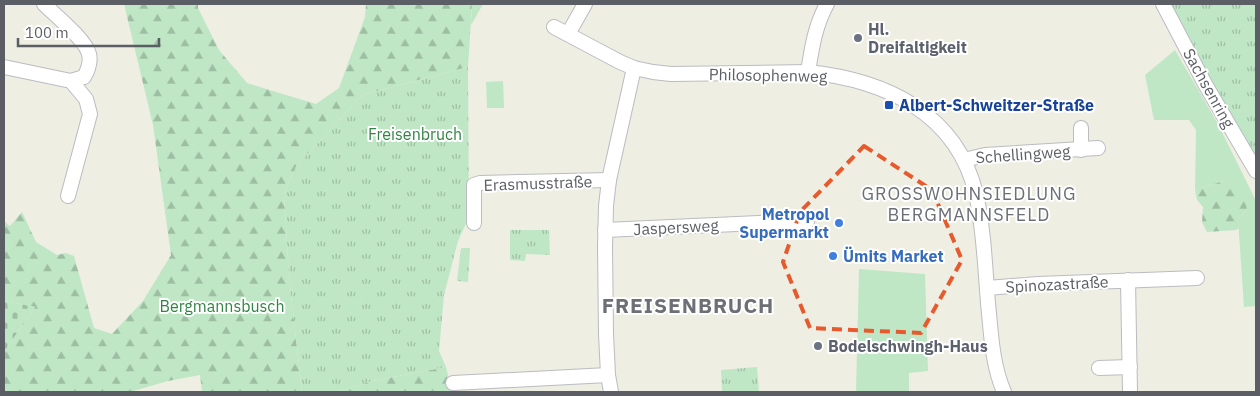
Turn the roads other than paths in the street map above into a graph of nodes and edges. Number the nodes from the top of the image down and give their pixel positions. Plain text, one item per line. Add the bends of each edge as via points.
1 (44, 4) edge
2 (585, 4) edge
3 (827, 4) edge
4 (1163, 4) edge
5 (554, 27) dead end
6 (568, 34) junction
7 (4, 67) edge
8 (634, 68) junction
9 (808, 72) junction
10 (72, 81) junction
11 (1081, 128) dead end
12 (1098, 148) dead end
13 (1081, 150) junction
14 (964, 160) junction
15 (1256, 171) edge
16 (609, 180) junction
17 (68, 196) dead end
18 (474, 222) dead end
19 (807, 222) dead end
20 (605, 230) junction
21 (1197, 278) dead end
22 (1128, 280) junction
23 (987, 288) junction
24 (1130, 367) junction
25 (1099, 368) dead end
26 (608, 375) junction
27 (453, 383) dead end
28 (611, 392) edge
29 (1004, 392) edge
30 (1130, 392) edge

1 - 10 street via 86,45 90,56 84,77
2 - 6 street
3 - 9 street via 813,35
4 - 15 street, Sachsenring
5 - 6 street, Philosophenweg
6 - 8 street, Philosophenweg
7 - 10 street
8 - 9 street, Philosophenweg via 672,74
8 - 16 street, Erasmusstraße
9 - 14 street, Philosophenweg via 861,82 907,101 932,118
10 - 17 street via 86,99 90,114
11 - 13 street, Schellingweg
12 - 13 street, Schellingweg
13 - 14 street, Schellingweg via 985,155
14 - 23 street, Philosophenweg via 981,219
16 - 18 street, Erasmusstraße via 480,183 474,185
16 - 20 street, Erasmusstraße
19 - 20 street, Jaspersweg
20 - 26 street, Erasmusstraße
21 - 22 street, Spinozastraße
22 - 23 street, Spinozastraße
22 - 24 street, Spinozastraße
23 - 29 street, Philosophenweg via 993,351
24 - 25 street
24 - 30 street, Spinozastraße
26 - 27 street
26 - 28 street, Erasmusstraße

